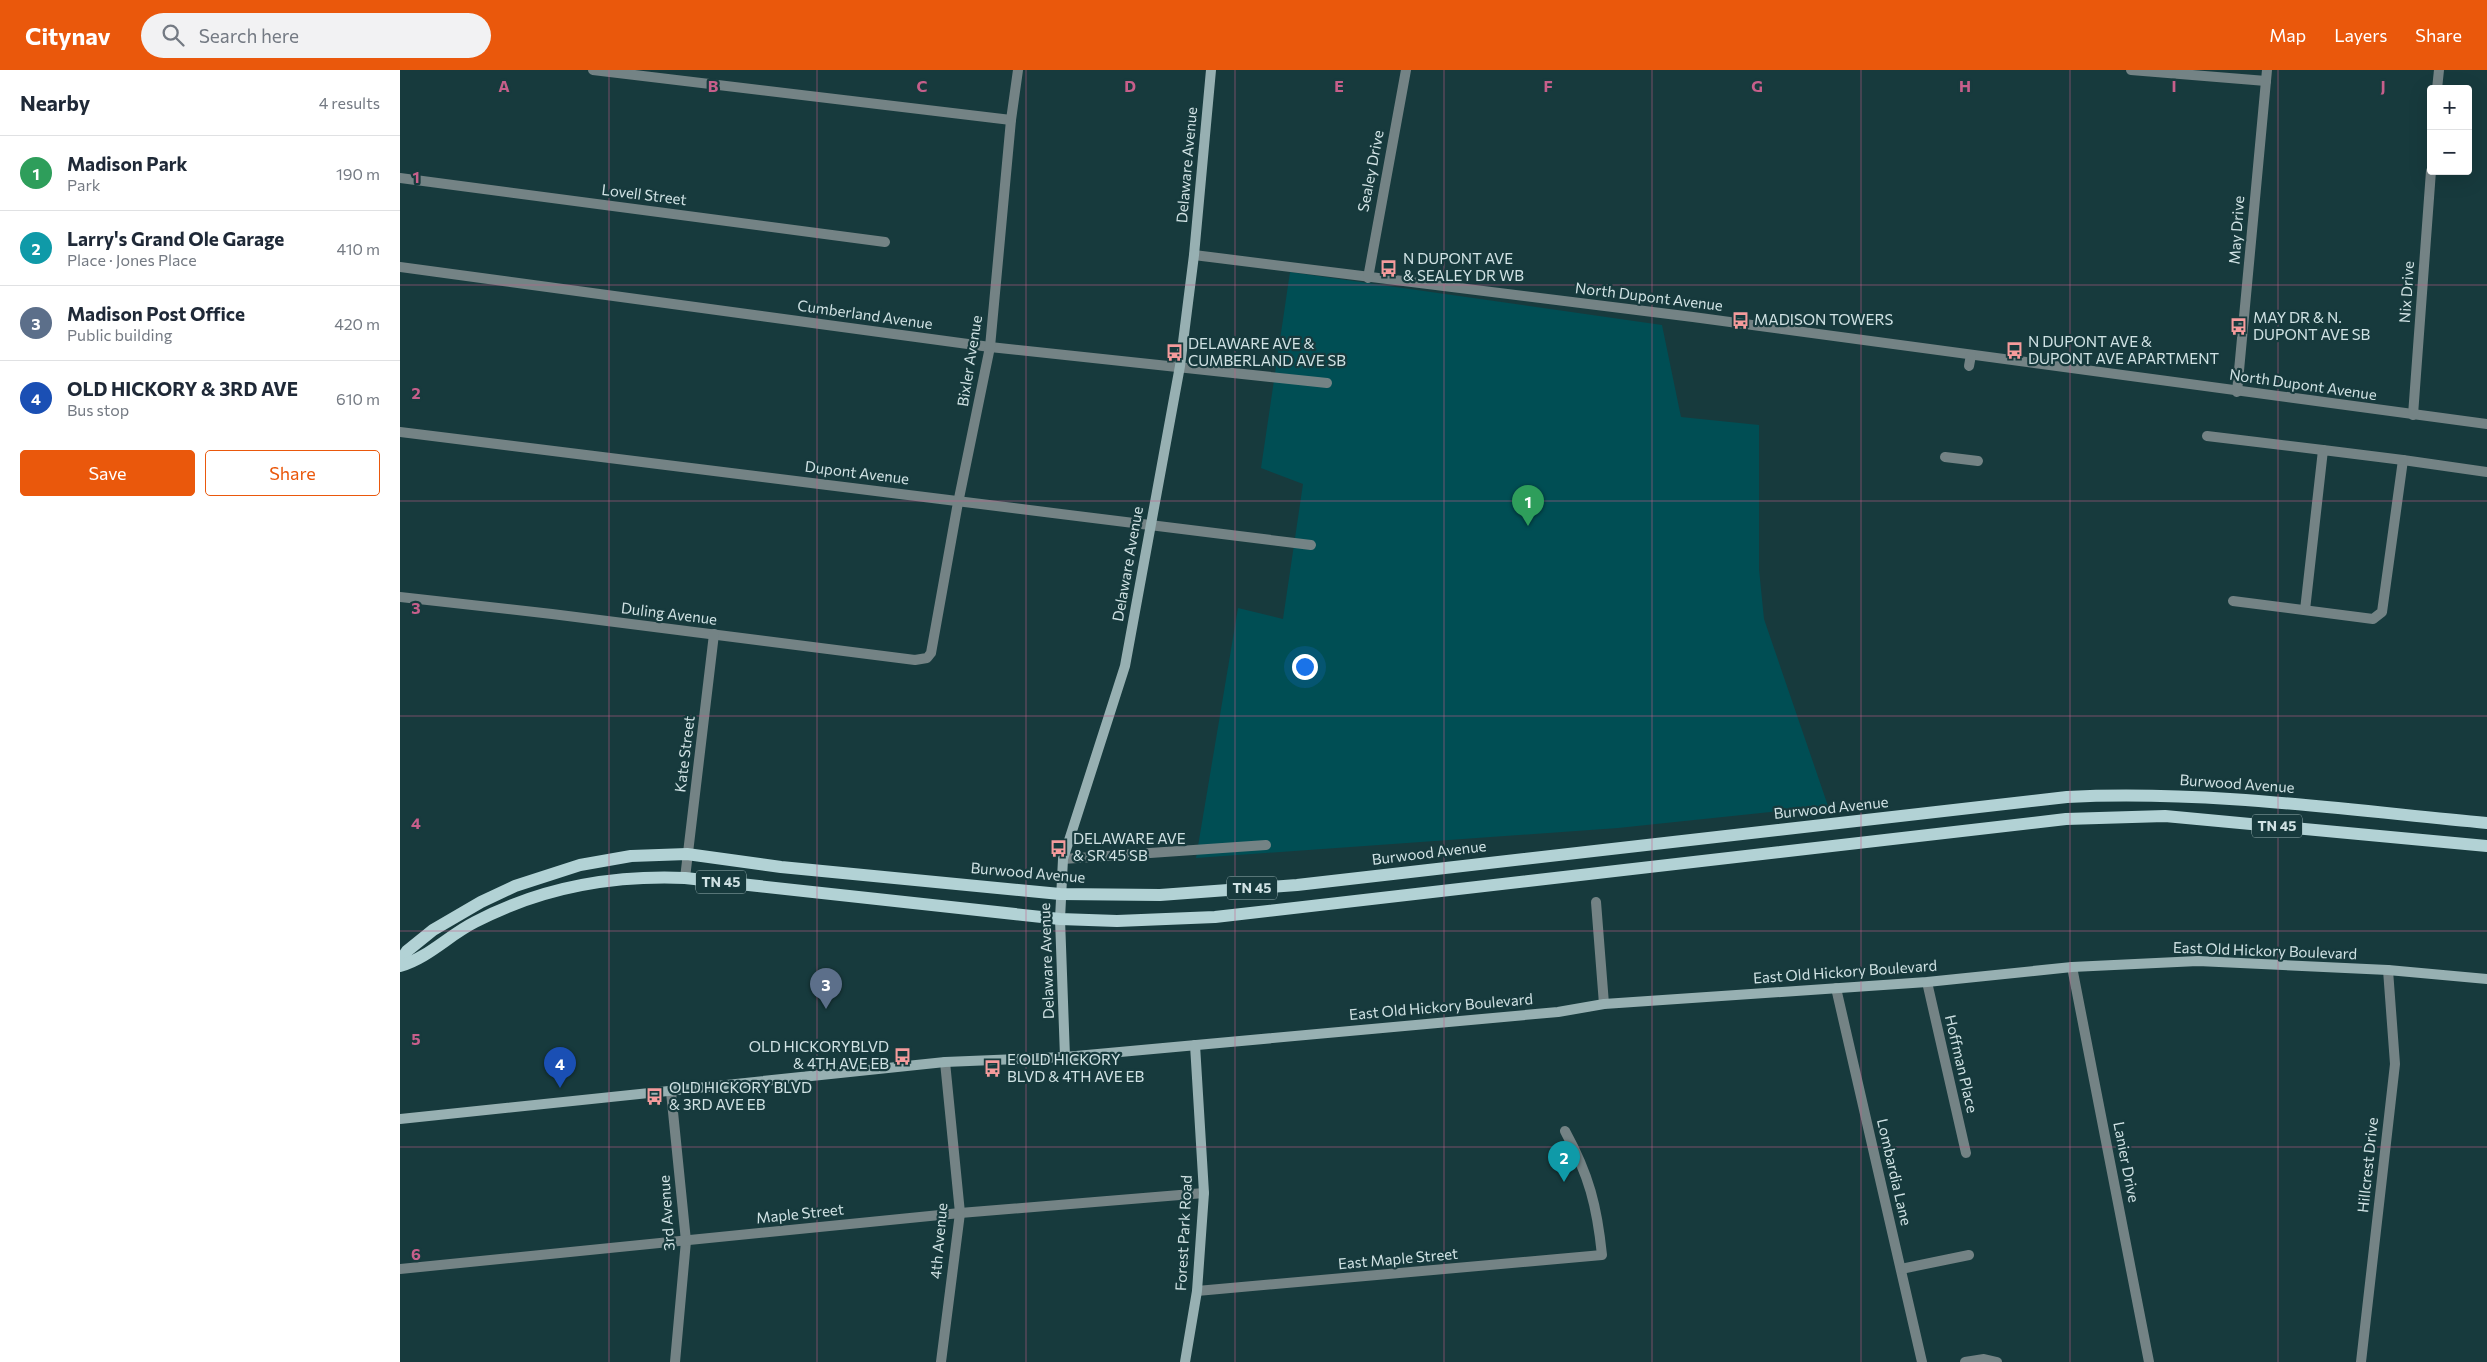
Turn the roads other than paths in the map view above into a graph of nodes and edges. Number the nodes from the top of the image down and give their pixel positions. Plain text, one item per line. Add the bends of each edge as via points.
1 (593, 70) edge
2 (1018, 70) edge
3 (1211, 70) edge
4 (1406, 70) edge
5 (2131, 70) edge
6 (2267, 70) edge
7 (2439, 70) edge
8 (2266, 81) junction
9 (2437, 85) edge
10 (1011, 120) junction
11 (2431, 175) edge
12 (400, 178) edge
13 (885, 242) dead end
14 (1194, 255) junction
15 (400, 267) edge
16 (1368, 278) junction
17 (990, 347) junction
18 (1180, 366) junction
19 (1327, 383) dead end
20 (2237, 392) junction
21 (2413, 415) junction
22 (2487, 424) edge
23 (400, 432) edge
24 (2207, 436) dead end
25 (2323, 450) junction
26 (1945, 457) dead end
27 (2403, 460) junction
28 (1978, 461) dead end
29 (2487, 472) edge
30 (958, 500) junction
31 (1151, 527) junction
32 (1311, 545) dead end
33 (400, 598) edge
34 (2233, 601) dead end
35 (2305, 610) junction
36 (714, 634) junction
37 (931, 653) joint
38 (2487, 823) edge
39 (1266, 845) dead end
40 (2487, 846) edge
41 (688, 854) junction
42 (1063, 860) junction
43 (685, 878) junction
44 (1060, 894) junction
45 (1596, 902) dead end
46 (1060, 919) junction
47 (400, 961) edge
48 (400, 966) edge
49 (2072, 967) junction
50 (2388, 970) junction
51 (2487, 979) edge
52 (1927, 982) junction
53 (1836, 988) junction
54 (1604, 1004) junction
55 (1195, 1045) junction
56 (1066, 1057) junction
57 (945, 1062) junction
58 (671, 1092) junction
59 (400, 1119) edge
60 (1565, 1131) dead end
61 (1966, 1153) dead end
62 (1204, 1194) junction
63 (960, 1212) junction
64 (686, 1241) junction
65 (1969, 1255) dead end
66 (1901, 1269) junction
67 (400, 1270) edge
68 (1197, 1291) junction
69 (675, 1362) edge
70 (941, 1362) edge
71 (1185, 1362) edge
72 (1922, 1362) edge
73 (1965, 1362) edge
74 (1997, 1362) edge
75 (2149, 1362) edge
76 (2360, 1362) edge

1 - 10 street
2 - 10 street, Bixler Avenue
3 - 14 street, Delaware Avenue
4 - 16 street, Sealey Drive
5 - 8 street
6 - 8 street, May Drive
7 - 9 street
8 - 20 street, May Drive
10 - 17 street, Bixler Avenue
11 - 21 street, Nix Drive
12 - 13 street, Lovell Street
14 - 16 street, North Dupont Avenue
14 - 18 street, Delaware Avenue
15 - 17 street, Cumberland Avenue
16 - 20 street, North Dupont Avenue via 1675,314 1970,360
17 - 18 street, Cumberland Avenue
17 - 30 street, Bixler Avenue
18 - 19 street, Cumberland Avenue
18 - 31 street, Delaware Avenue
20 - 21 street, North Dupont Avenue
21 - 22 street, North Dupont Avenue
23 - 30 street, Dupont Avenue
24 - 25 street
25 - 27 street
25 - 35 street
26 - 28 street
27 - 29 street
27 - 35 street via 2382,612 2373,619
30 - 31 street, Dupont Avenue
30 - 37 street, Bixler Avenue
31 - 32 street, Dupont Avenue
31 - 42 street, Delaware Avenue via 1125,666
33 - 36 street, Duling Avenue
34 - 35 street
36 - 37 street, Duling Avenue via 915,660 927,658
36 - 41 street, Kate Street
38 - 44 main road, Burwood Avenue / TN 45 via 2205,796 2131,794 2067,797 1297,885 1160,896
39 - 42 street, Burwood Avenue
40 - 46 main road, TN 45 via 2165,816 2066,819 1216,917 1118,922
41 - 43 street, Kate Street
41 - 44 main road, Burwood Avenue / TN 45 via 781,867
41 - 47 main road, Burwood Avenue / TN 45 via 607,860 546,874 481,902 434,930 407,951
42 - 44 street, Delaware Avenue
43 - 46 main road, TN 45
43 - 48 main road, TN 45 via 623,878 559,890 475,922 415,961
44 - 46 street, Delaware Avenue
45 - 54 street
46 - 56 street, Delaware Avenue
49 - 50 street, East Old Hickory Boulevard via 2198,961
49 - 52 street, East Old Hickory Boulevard
49 - 75 street, Lanier Drive
50 - 51 street, East Old Hickory Boulevard
50 - 76 street, Hillcrest Drive via 2394,1064
52 - 53 street, East Old Hickory Boulevard
52 - 61 street, Hoffman Place
53 - 54 street, East Old Hickory Boulevard
53 - 66 street, Lombardia Lane
54 - 55 street, East Old Hickory Boulevard via 1558,1012
55 - 56 street, East Old Hickory Boulevard
55 - 62 street, Forest Park Road
56 - 57 street, East Old Hickory Boulevard
57 - 58 street, East Old Hickory Boulevard
57 - 63 street, 4th Avenue
58 - 59 street, East Old Hickory Boulevard
58 - 64 street, 3rd Avenue
60 - 68 street, East Maple Street via 1586,1175 1597,1212 1602,1256
62 - 63 street, Maple Street
62 - 68 street, Forest Park Road
63 - 64 street, Maple Street
63 - 70 street, 4th Avenue
64 - 67 street, Maple Street
64 - 69 street, 3rd Avenue
65 - 66 street
66 - 72 street, Lombardia Lane
68 - 71 street, Forest Park Road
73 - 74 street via 1984,1359

